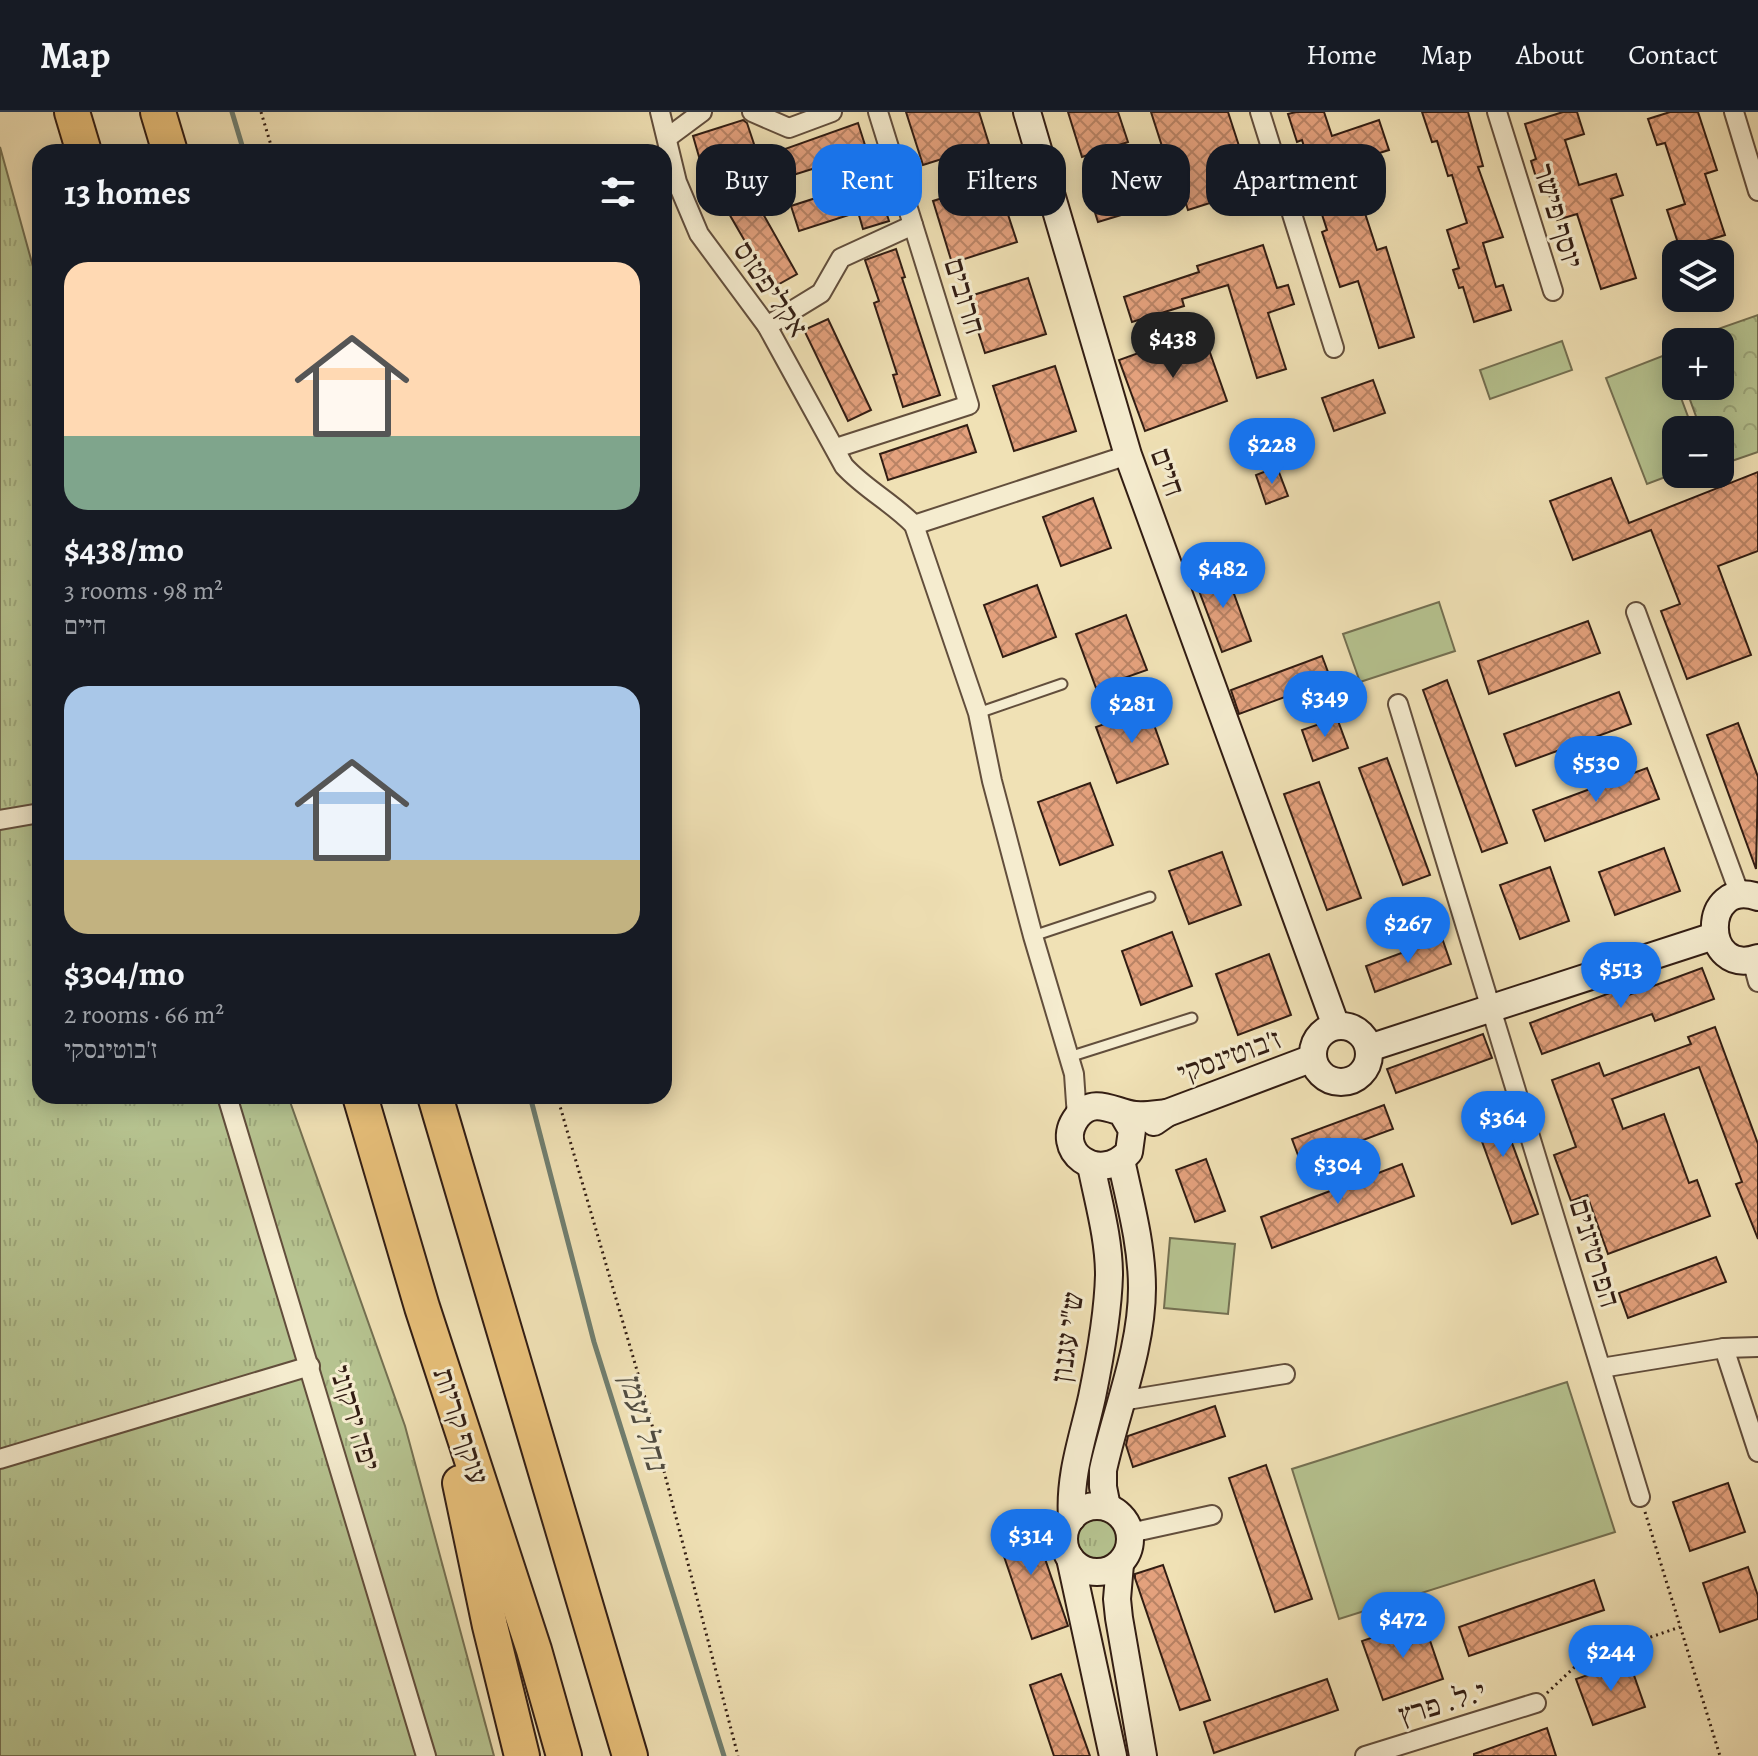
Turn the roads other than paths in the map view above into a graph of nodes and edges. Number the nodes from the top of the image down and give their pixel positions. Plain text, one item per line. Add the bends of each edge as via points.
1 (72, 112) edge
2 (158, 112) edge
3 (660, 112) edge
4 (702, 112) edge
5 (752, 112) edge
6 (832, 112) edge
7 (878, 112) edge
8 (1027, 112) edge
9 (1260, 112) edge
10 (1497, 112) edge
11 (1734, 112) edge
12 (667, 138) junction
13 (82, 144) edge
14 (168, 144) edge
15 (668, 144) edge
16 (672, 160) edge
17 (1758, 191) edge
18 (913, 225) junction
19 (1553, 291) dead end
20 (767, 326) junction
21 (1334, 348) dead end
22 (836, 448) junction
23 (1128, 455) junction
24 (914, 525) junction
25 (1636, 612) dead end
26 (1062, 684) dead end
27 (1398, 704) dead end
28 (978, 713) junction
29 (32, 814) edge
30 (0, 820) edge
31 (1749, 896) edge
32 (1150, 897) dead end
33 (1033, 936) junction
34 (1714, 936) junction
35 (1756, 967) edge
36 (1491, 1008) junction
37 (1192, 1018) dead end
38 (1336, 1026) junction
39 (1369, 1048) junction
40 (1313, 1058) junction
41 (1071, 1066) junction
42 (229, 1104) edge
43 (362, 1104) edge
44 (437, 1104) edge
45 (1112, 1109) junction
46 (1167, 1113) junction
47 (1077, 1117) junction
48 (1127, 1150) junction
49 (1091, 1165) junction
50 (422, 1307) junction
51 (1758, 1347) edge
52 (1724, 1348) junction
53 (310, 1366) junction
54 (1601, 1368) junction
55 (1285, 1374) dead end
56 (1121, 1401) junction
57 (1758, 1452) edge
58 (0, 1459) edge
59 (1640, 1497) road end
60 (1107, 1507) junction
61 (1212, 1515) dead end
62 (1072, 1518) junction
63 (1130, 1533) junction
64 (1070, 1558) junction
65 (1120, 1564) junction
66 (1536, 1703) road end
67 (426, 1756) edge
68 (522, 1756) edge
69 (564, 1756) edge
70 (630, 1756) edge
71 (1113, 1756) edge
72 (1143, 1756) edge
73 (1365, 1756) edge

1 - 13 highway
2 - 14 highway
3 - 12 street, אקליפטוס
4 - 12 street
5 - 6 street via 789,128
7 - 18 street, חרובים
8 - 23 street, חיים
9 - 21 street
10 - 19 street, יוסף פישר
11 - 17 street
12 - 15 street, אקליפטוס
16 - 20 street, אקליפטוס via 699,234
18 - 20 street via 841,258 821,293
18 - 22 street, חרובים via 969,405
20 - 22 street, אקליפטוס
22 - 24 street, אקליפטוס via 858,481
23 - 24 street
23 - 38 street, חיים
24 - 28 street
25 - 31 street
26 - 28 lane
27 - 36 street, הפרטיזנים
28 - 33 street
29 - 30 street
31 - 34 street via 1721,906
32 - 33 lane
33 - 41 street
34 - 35 street via 1729,955
34 - 36 street
36 - 39 street
36 - 54 street, הפרטיזנים
37 - 41 lane
38 - 39 street via 1357,1030
38 - 40 street via 1318,1038
39 - 40 street via 1360,1075 1342,1082 1323,1076
40 - 46 street, ז'בוטינסקי
41 - 45 street
41 - 47 street
42 - 53 street, יפה ירקוני
43 - 50 highway, עוקף קריות
44 - 70 highway
45 - 46 street, ז'בוטינסקי via 1135,1115
45 - 47 street via 1084,1111
45 - 48 street via 1132,1130
46 - 48 street, ז'בוטינסקי
47 - 49 street via 1071,1141
48 - 49 street via 1112,1165
48 - 56 street, ש"י עגנון via 1142,1291
49 - 62 street, ש"י עגנון via 1109,1274 1102,1341 1072,1479
50 - 68 highway
50 - 69 highway, עוקף קריות
51 - 52 street
52 - 54 street
52 - 57 street
53 - 58 street
53 - 67 street, יפה ירקוני
54 - 59 street, הפרטיזנים
55 - 56 street
56 - 60 street, ש"י עגנון via 1103,1470
60 - 62 street via 1088,1507
60 - 63 street via 1122,1517
61 - 63 street
62 - 64 street via 1064,1538
63 - 65 street
64 - 65 street via 1099,1573
64 - 71 street
65 - 72 street via 1119,1618
66 - 73 street, י.ל. פרץ

